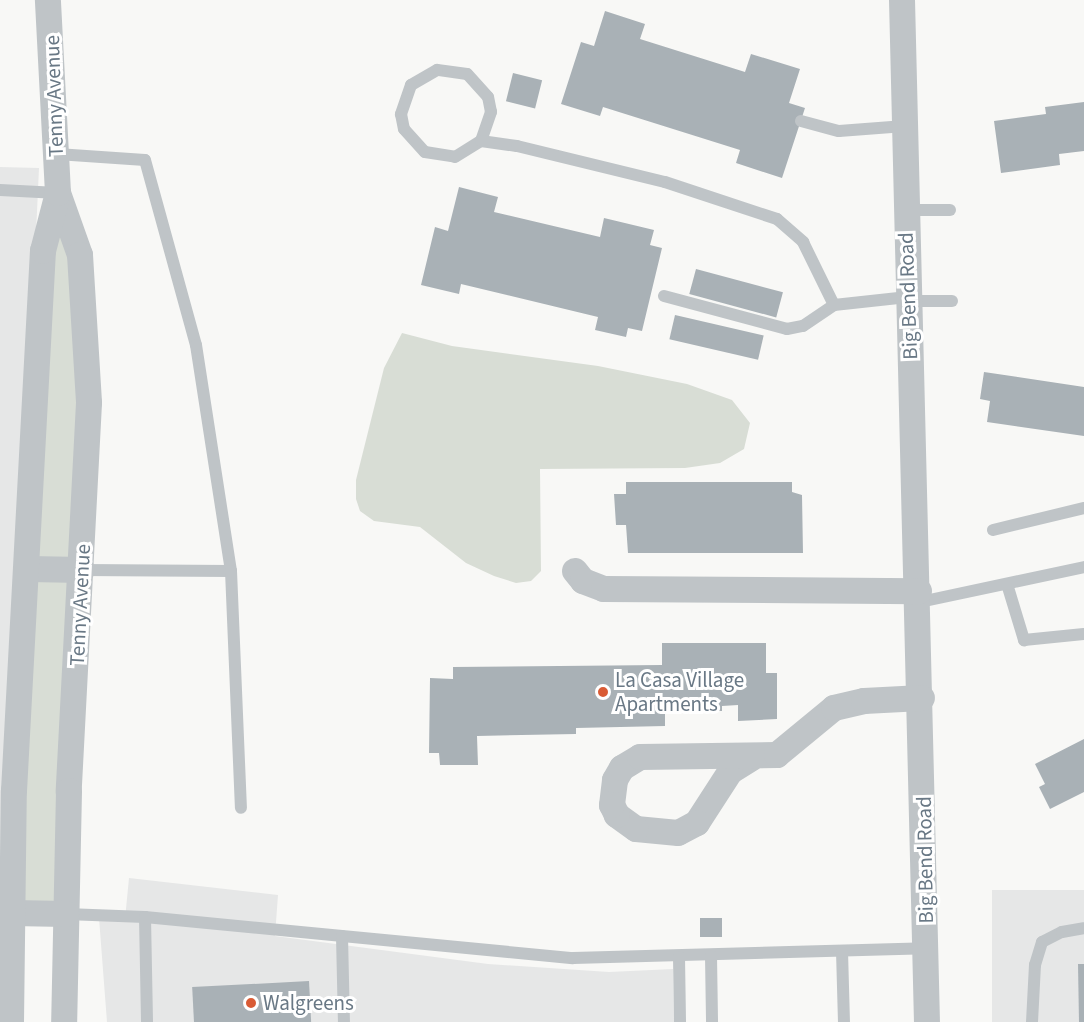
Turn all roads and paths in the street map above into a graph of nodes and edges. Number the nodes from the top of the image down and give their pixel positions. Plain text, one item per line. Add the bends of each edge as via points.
1 (48, 0) edge
2 (902, 0) edge
3 (801, 121) dead end
4 (905, 126) junction
5 (481, 141) junction
6 (57, 154) junction
7 (0, 190) edge
8 (58, 193) junction
9 (905, 210) junction
10 (951, 210) dead end
11 (664, 296) dead end
12 (908, 299) junction
13 (952, 301) dead end
14 (834, 305) junction
15 (1084, 508) edge
16 (993, 530) dead end
17 (1084, 567) edge
18 (29, 569) junction
19 (82, 570) junction
20 (231, 571) junction
21 (575, 571) dead end
22 (1007, 584) junction
23 (920, 597) junction
24 (1084, 634) edge
25 (922, 698) junction
26 (752, 758) junction
27 (241, 808) dead end
28 (6, 913) edge
29 (66, 914) junction
30 (145, 917) junction
31 (1084, 928) edge
32 (342, 936) junction
33 (926, 948) junction
34 (842, 951) junction
35 (711, 956) junction
36 (679, 957) junction
37 (11, 1022) edge
38 (64, 1022) edge
39 (147, 1022) edge
40 (344, 1022) edge
41 (680, 1022) edge
42 (712, 1022) edge
43 (844, 1022) edge
44 (927, 1022) edge
45 (1032, 1022) edge

1 - 6 street, Tenny Avenue
2 - 4 street, Big Bend Road
3 - 4 lane via 839,131
4 - 9 street, Big Bend Road
5 - 5 lane via 469,151 447,157 425,152 412,143 401,114 411,86 437,70 467,74 479,84 489,104 488,127
5 - 14 lane via 665,182 777,219 803,242
6 - 8 street, Tenny Avenue
6 - 20 lane via 145,160 196,345
7 - 8 lane
8 - 18 street, Tenny Avenue via 43,251
8 - 19 street, Tenny Avenue via 80,255 87,328 89,403
9 - 10 lane
9 - 12 street, Big Bend Road
11 - 14 lane via 787,329 803,326
12 - 13 lane
12 - 14 lane
12 - 23 street, Big Bend Road
15 - 16 lane
17 - 22 lane
18 - 19 street
18 - 28 street, Tenny Avenue
19 - 20 lane
19 - 29 street, Tenny Avenue
20 - 27 lane
21 - 23 street via 583,581 604,589
22 - 23 lane
22 - 24 lane via 1024,640
23 - 25 street, Big Bend Road
25 - 26 street via 864,701 834,708 819,717 789,749
25 - 33 street, Big Bend Road
26 - 26 street via 640,757 622,768 615,780 612,805 617,815 636,829 678,833 697,823 730,772
28 - 29 street
28 - 37 street, Tenny Avenue
29 - 30 lane
29 - 38 street, Tenny Avenue
30 - 32 lane
30 - 39 lane
31 - 45 lane via 1062,932 1042,942 1035,965
32 - 36 lane via 573,958
32 - 40 lane
33 - 34 lane
33 - 44 street, Big Bend Road
34 - 35 lane
34 - 43 lane
35 - 36 lane
35 - 42 lane
36 - 41 lane

